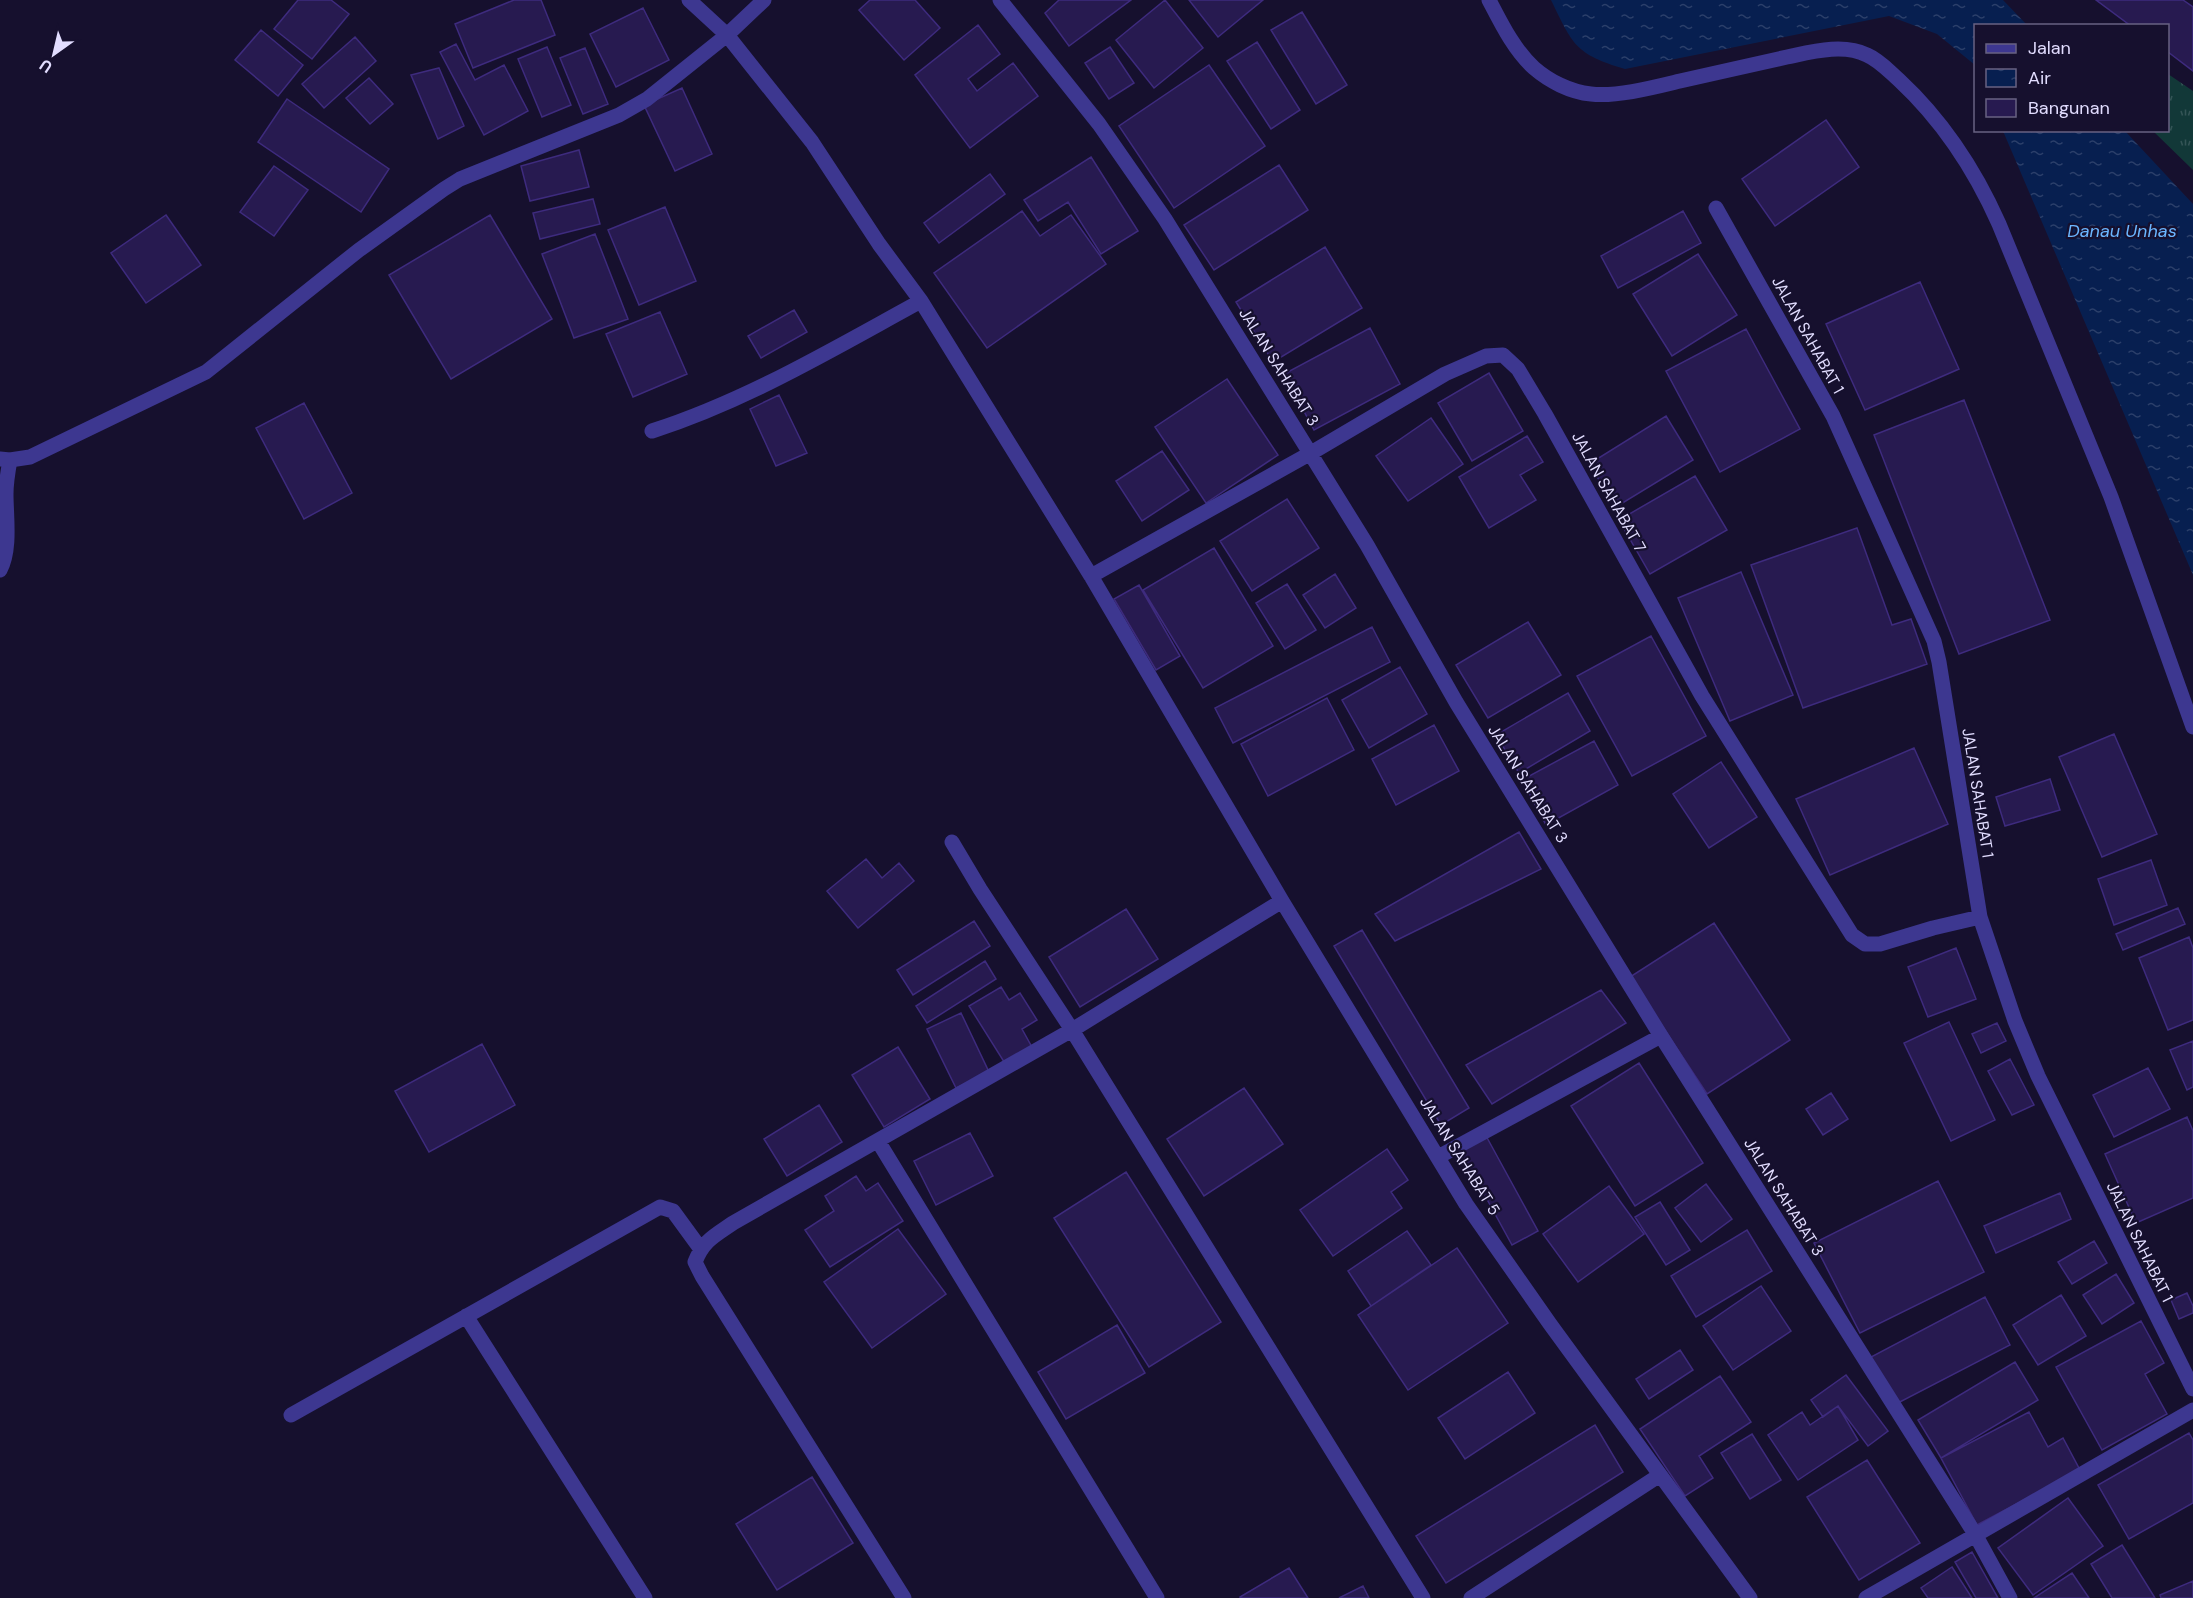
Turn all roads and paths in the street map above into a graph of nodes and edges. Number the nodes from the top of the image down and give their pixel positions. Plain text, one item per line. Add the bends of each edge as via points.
1 (689, 0) edge
2 (764, 0) edge
3 (1000, 0) edge
4 (1489, 0) edge
5 (727, 36) junction
6 (1716, 208) dead end
7 (921, 301) junction
8 (652, 431) dead end
9 (1311, 453) junction
10 (5, 459) edge
11 (0, 570) edge
12 (1091, 576) junction
13 (2193, 727) edge
14 (952, 842) dead end
15 (1282, 901) junction
16 (1980, 917) junction
17 (1072, 1030) junction
18 (1661, 1036) junction
19 (878, 1141) junction
20 (1438, 1157) junction
21 (700, 1248) junction
22 (466, 1316) junction
23 (2193, 1389) edge
24 (2193, 1410) edge
25 (291, 1415) dead end
26 (1660, 1475) junction
27 (1975, 1534) junction
28 (645, 1598) edge
29 (904, 1598) edge
30 (1156, 1598) edge
31 (1423, 1598) edge
32 (1471, 1598) edge
33 (1750, 1598) edge
34 (1866, 1598) edge
35 (2010, 1598) edge

1 - 5 street, JALAN SAHABAT 5
2 - 5 street
3 - 9 street, JALAN SAHABAT 3 via 1138,178
4 - 13 street via 1532,67 1566,87 1590,94 1645,89 1821,50 1851,50 1876,60 1923,103 1972,172 1999,224 2111,497
5 - 7 street, JALAN SAHABAT 5 via 812,142
5 - 10 street via 647,99 619,115 444,189 359,250 206,372 30,458
6 - 16 street, JALAN SAHABAT 1 via 1833,416 1934,641
7 - 8 street via 735,400
7 - 12 street, JALAN SAHABAT 5
9 - 12 street, JALAN SAHABAT 7
9 - 16 street, JALAN SAHABAT 7 via 1455,368 1486,356 1503,356 1518,369 1702,696 1852,935 1865,944 1880,944
9 - 18 street, JALAN SAHABAT 3 via 1456,702
10 - 11 street via 7,522
12 - 15 street, JALAN SAHABAT 5
14 - 17 street
15 - 17 street
15 - 20 street, JALAN SAHABAT 5
16 - 23 street, JALAN SAHABAT 1 via 2038,1076
17 - 19 street
17 - 31 street
18 - 20 street
18 - 27 street, JALAN SAHABAT 3
19 - 21 street via 733,1223
19 - 30 street
20 - 26 street, JALAN SAHABAT 5 via 1466,1204
21 - 22 street via 677,1216 660,1207
21 - 29 street via 695,1262 702,1276
22 - 25 street
22 - 28 street
24 - 27 street
26 - 32 street
26 - 33 street, JALAN SAHABAT 5
27 - 34 street
27 - 35 street, JALAN SAHABAT 3

